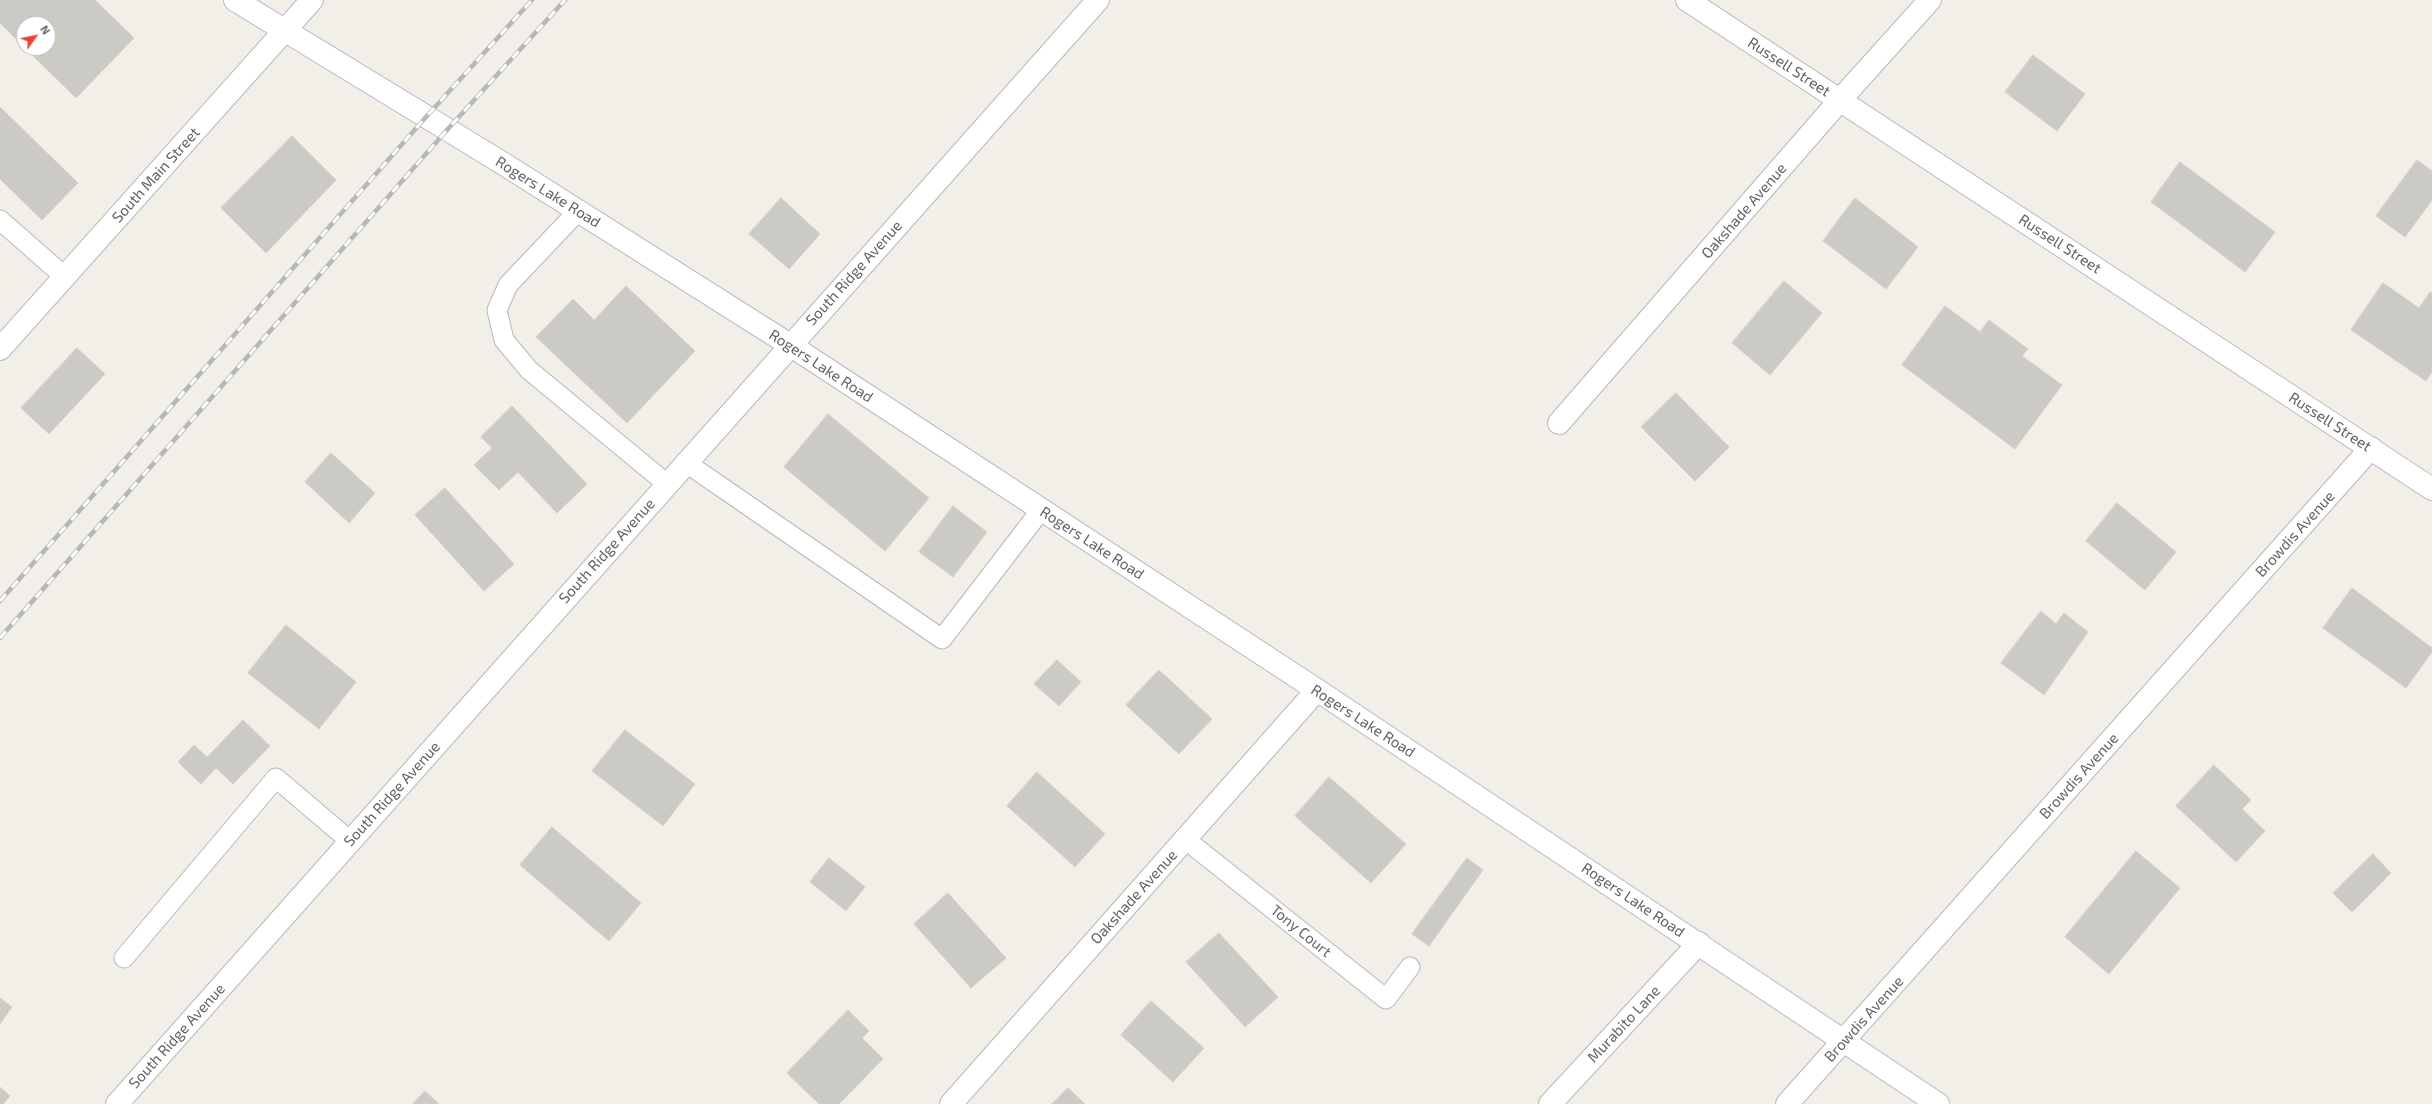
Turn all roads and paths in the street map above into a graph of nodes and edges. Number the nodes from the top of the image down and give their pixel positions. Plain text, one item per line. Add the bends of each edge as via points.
1 (235, 0) edge
2 (312, 0) edge
3 (1098, 0) edge
4 (1687, 0) edge
5 (1930, 0) edge
6 (286, 30) junction
7 (1840, 100) junction
8 (578, 211) junction
9 (0, 220) edge
10 (65, 277) junction
11 (790, 345) junction
12 (0, 349) edge
13 (1559, 423) dead end
14 (2371, 448) junction
15 (686, 462) junction
16 (667, 484) junction
17 (2432, 489) edge
18 (1041, 510) junction
19 (1316, 690) junction
20 (1185, 839) junction
21 (350, 842) junction
22 (1699, 943) junction
23 (124, 958) dead end
24 (1410, 967) dead end
25 (1844, 1041) junction
26 (117, 1104) edge
27 (951, 1104) edge
28 (1550, 1104) edge
29 (1787, 1104) edge
30 (1938, 1104) edge

1 - 6 street, Rogers Lake Road
2 - 6 street, South Main Street
3 - 11 street, South Ridge Avenue
4 - 7 street, Russell Street
5 - 7 street, Oakshade Avenue
6 - 8 street, Rogers Lake Road
6 - 10 street, South Main Street
7 - 13 street, Oakshade Avenue
7 - 14 street, Russell Street
8 - 11 street, Rogers Lake Road
8 - 16 lane via 508,285 497,310 504,340 529,370
9 - 10 lane
10 - 12 street, South Main Street
11 - 15 street, South Ridge Avenue
11 - 18 street, Rogers Lake Road
14 - 17 street, Russell Street
14 - 25 street, Browdis Avenue
15 - 16 street, South Ridge Avenue
15 - 18 lane via 942,639
16 - 21 street, South Ridge Avenue
18 - 19 street, Rogers Lake Road
19 - 20 street, Oakshade Avenue
19 - 22 street, Rogers Lake Road
20 - 24 lane, Tony Court via 1386,999
20 - 27 street, Oakshade Avenue
21 - 23 lane via 276,778
21 - 26 street, South Ridge Avenue
22 - 25 street, Rogers Lake Road
22 - 28 street, Murabito Lane
25 - 29 street, Browdis Avenue
25 - 30 street, Rogers Lake Road

